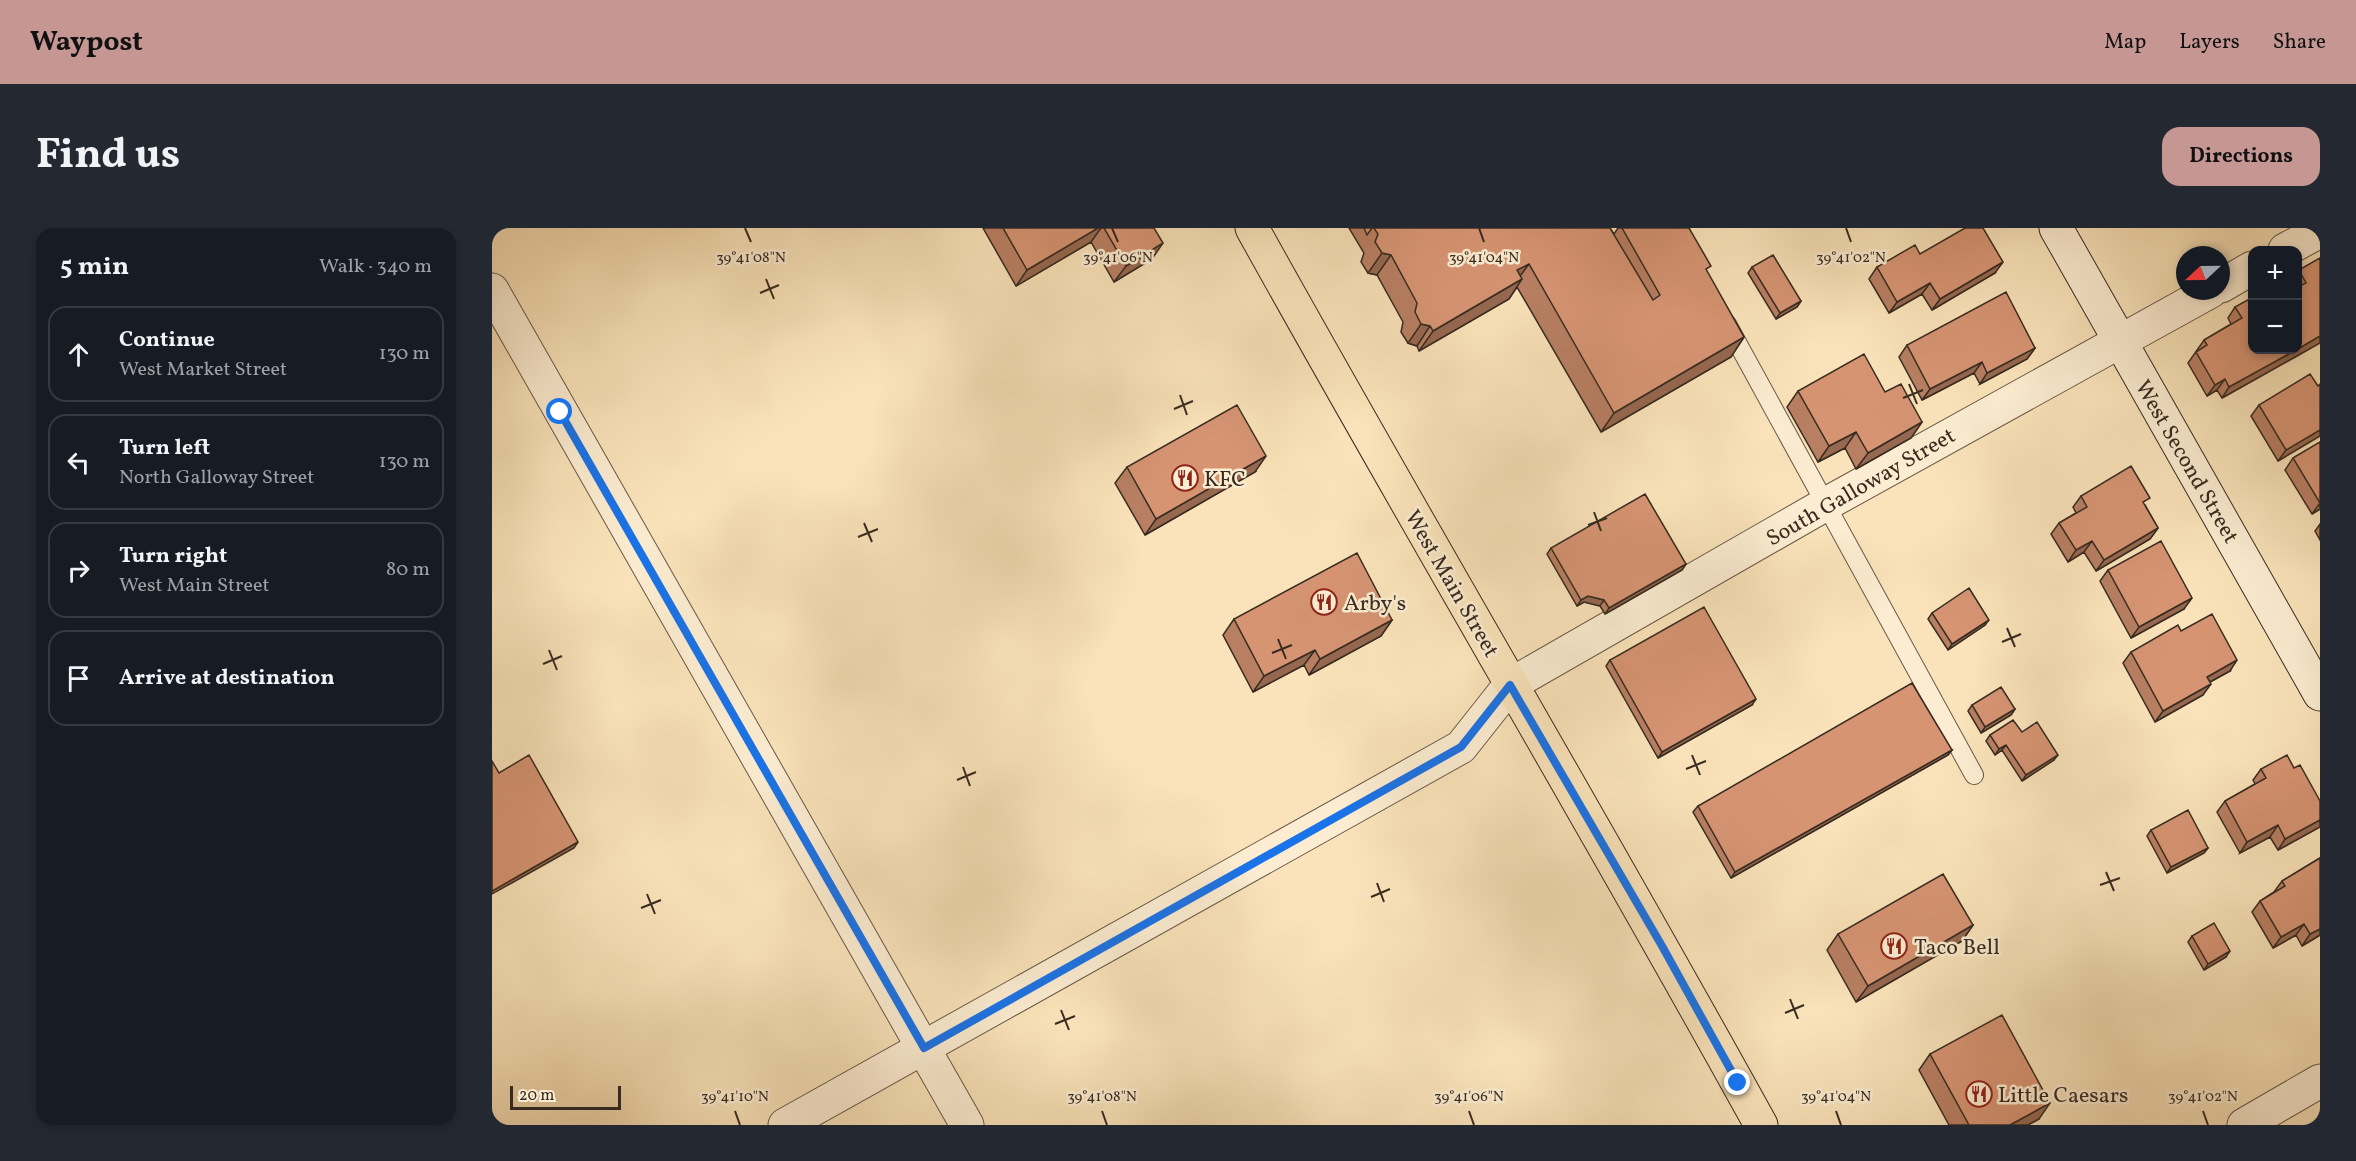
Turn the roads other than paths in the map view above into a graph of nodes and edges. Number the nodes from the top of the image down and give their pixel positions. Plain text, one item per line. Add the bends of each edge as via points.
1 (1252, 228) edge
2 (2056, 228) edge
3 (2320, 231) edge
4 (2292, 246) edge
5 (2248, 271) edge
6 (2230, 281) edge
7 (492, 290) edge
8 (2195, 300) edge
9 (1719, 309) edge
10 (2120, 341) junction
11 (1826, 504) junction
12 (1510, 685) junction
13 (2320, 694) edge
14 (1974, 775) dead end
15 (924, 1048) junction
16 (2320, 1081) edge
17 (2262, 1120) edge
18 (785, 1125) edge
19 (967, 1125) edge
20 (1761, 1125) edge

1 - 12 main road, West Main Street
2 - 10 street, West Second Street
3 - 4 street
5 - 6 street
7 - 15 street
8 - 10 street, South Galloway Street
9 - 11 lane
10 - 11 street, South Galloway Street
10 - 13 street, West Second Street
11 - 12 street, South Galloway Street
11 - 14 lane
12 - 15 street via 1461,747
12 - 20 main road, West Main Street
15 - 18 street
15 - 19 street
16 - 17 street

